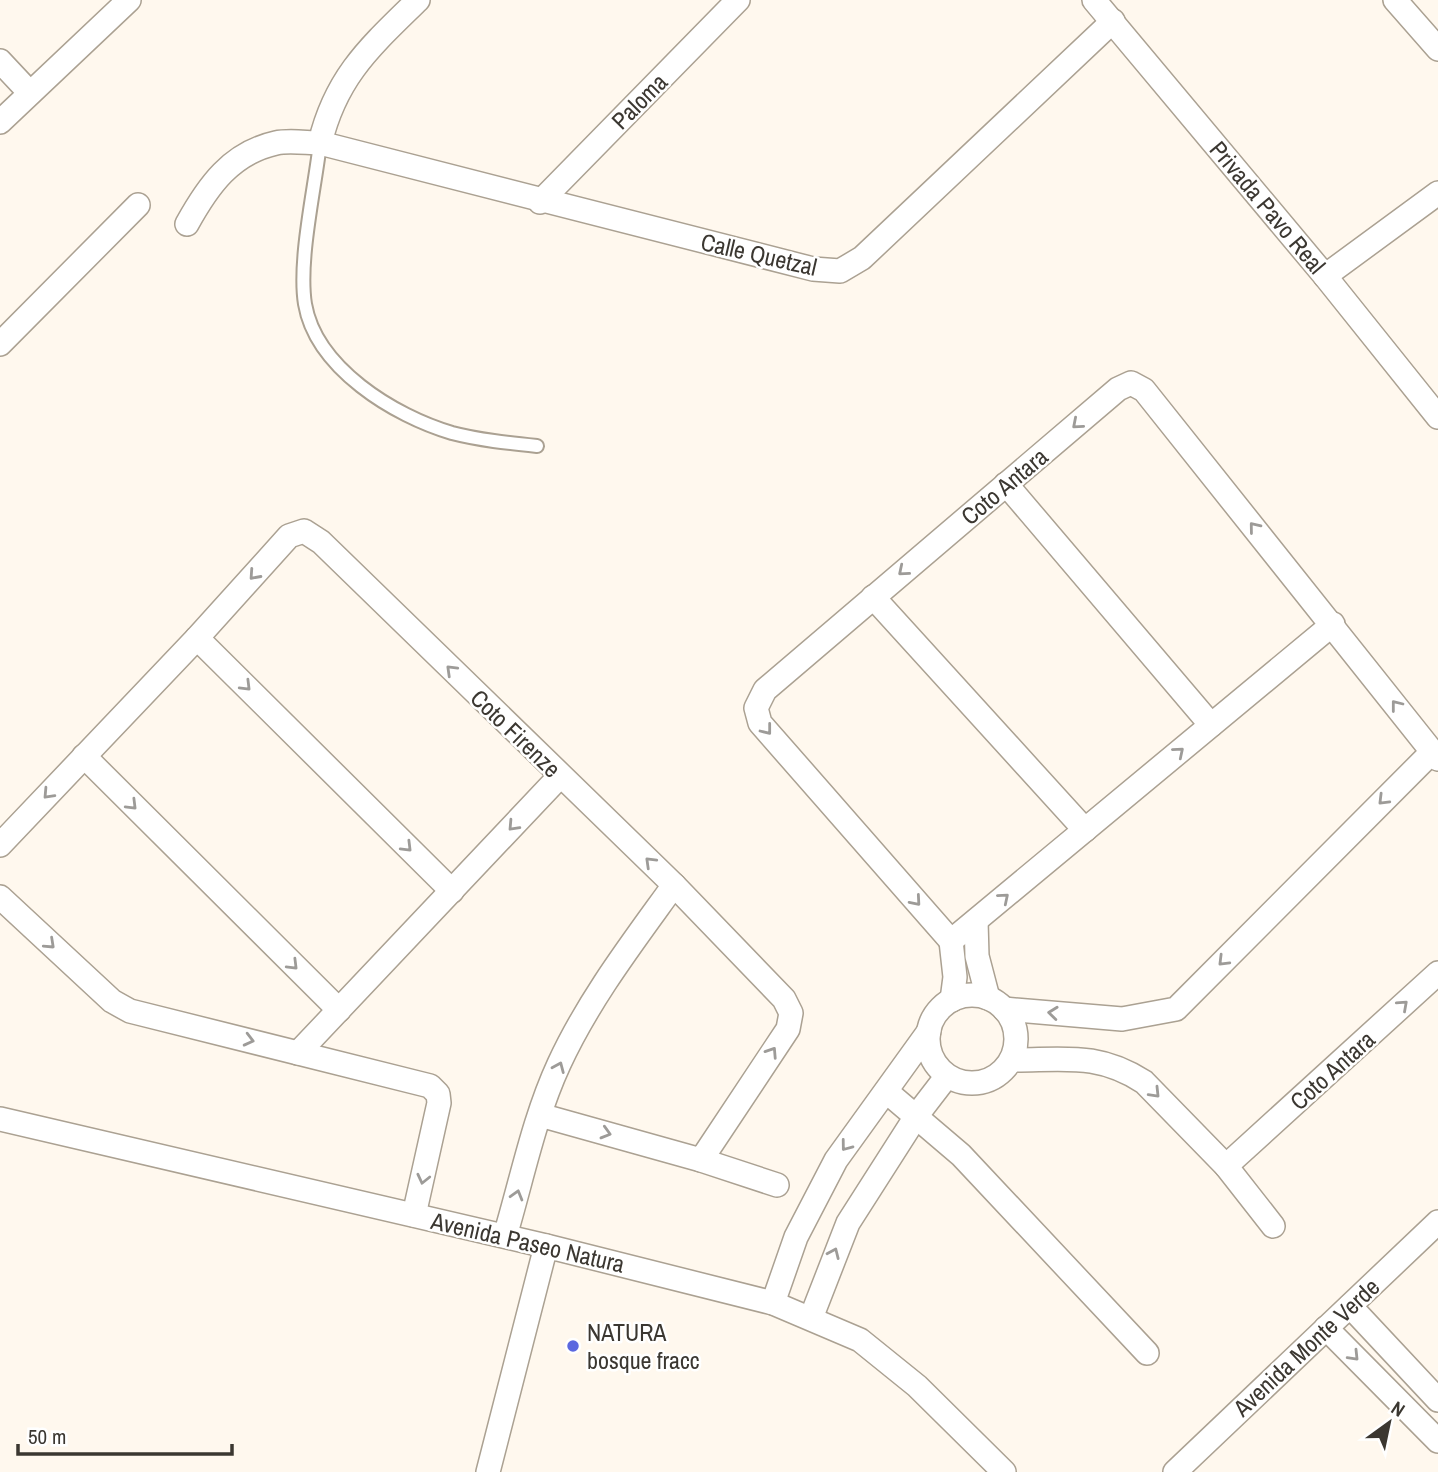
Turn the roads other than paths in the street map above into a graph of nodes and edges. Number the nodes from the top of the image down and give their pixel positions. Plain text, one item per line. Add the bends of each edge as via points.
1 (129, 0) edge
2 (418, 0) edge
3 (738, 0) edge
4 (1094, 0) edge
5 (1395, 0) edge
6 (1113, 21) junction
7 (1438, 49) edge
8 (0, 61) edge
9 (30, 93) junction
10 (0, 122) edge
11 (320, 143) junction
12 (1438, 193) edge
13 (540, 202) junction
14 (138, 205) dead end
15 (187, 224) dead end
16 (1325, 276) junction
17 (2, 337) edge
18 (1438, 417) edge
19 (537, 446) dead end
20 (1006, 484) junction
21 (873, 597) junction
22 (1333, 624) junction
23 (197, 638) junction
24 (1211, 725) junction
25 (1435, 755) edge
26 (84, 757) junction
27 (560, 776) junction
28 (1085, 830) junction
29 (0, 845) edge
30 (674, 885) junction
31 (452, 891) junction
32 (0, 897) edge
33 (976, 921) junction
34 (951, 941) junction
35 (1438, 973) edge
36 (952, 1000) junction
37 (996, 1003) junction
38 (339, 1010) junction
39 (929, 1031) junction
40 (298, 1053) junction
41 (1012, 1060) junction
42 (947, 1076) junction
43 (887, 1092) junction
44 (540, 1115) junction
45 (917, 1115) junction
46 (0, 1119) edge
47 (701, 1160) junction
48 (1226, 1166) junction
49 (777, 1185) dead end
50 (414, 1215) junction
51 (1438, 1222) edge
52 (1273, 1226) dead end
53 (505, 1236) junction
54 (546, 1246) junction
55 (773, 1303) junction
56 (1350, 1306) junction
57 (811, 1318) junction
58 (1326, 1328) junction
59 (1147, 1353) dead end
60 (1438, 1400) edge
61 (1438, 1441) edge
62 (488, 1472) edge
63 (1004, 1472) edge
64 (1175, 1472) edge

1 - 9 street
2 - 11 street via 342,82
3 - 13 street, Paloma
4 - 6 street, Privada Pavo Real
5 - 7 street
6 - 13 street, Calle Quetzal via 862,258 840,271 813,269
6 - 16 street, Privada Pavo Real
8 - 9 street
9 - 10 street
11 - 13 street, Calle Quetzal
11 - 15 street, Calle Quetzal via 278,142 240,156 208,186
11 - 19 lane via 305,302 311,325 329,354 346,373 413,418 452,433
12 - 16 street
14 - 17 street
16 - 18 street, Privada Pavo Real
20 -> 21 street, Coto Antara
22 -> 20 street, Coto Antara via 1144,390 1130,383 1118,388
20 - 24 street
21 - 28 street
21 -> 34 street, Coto Antara via 765,690 756,708 760,723
22 - 24 street
25 -> 22 street, Coto Antara
23 - 26 street, Coto Firenze
27 -> 23 street, Coto Firenze via 321,542 304,531 289,536
23 -> 31 street
28 -> 24 street
25 -> 37 street, Coto Antara via 1176,1009 1122,1019
26 -> 29 street, Coto Firenze
26 -> 38 street
30 -> 27 street, Coto Firenze
27 -> 31 street
33 -> 28 street
44 -> 30 street via 559,1063 612,970
47 -> 30 street, Coto Firenze via 788,1028 792,1013 784,999
31 - 38 street
32 -> 40 street via 112,1001 130,1011
33 - 34 street
33 - 37 street via 977,956
34 - 36 street via 956,976
48 -> 35 street, Coto Antara
36 - 37 street via 964,996
36 - 39 street via 941,1007
37 - 41 street via 1016,1033
38 - 40 street
39 - 42 street via 929,1052
39 - 43 street
40 -> 50 street via 430,1086 438,1094 438,1113
41 - 42 street via 1003,1072 984,1082 961,1082
41 -> 48 street via 1097,1060 1120,1068 1144,1082
42 - 45 street
43 - 45 street
43 -> 55 street via 835,1160 796,1237
44 -> 47 street
53 -> 44 street
57 -> 45 street via 848,1223
45 - 59 street via 961,1155
46 - 50 street, Avenida Paseo Natura
47 - 49 street
48 - 52 street
50 - 53 street, Avenida Paseo Natura
51 - 56 street, Avenida Monte Verde
53 - 54 street, Avenida Paseo Natura
54 - 55 street, Avenida Paseo Natura
54 - 62 street
55 - 57 street, Avenida Paseo Natura
56 - 58 street, Avenida Monte Verde
56 - 60 street
57 - 63 street, Avenida Paseo Natura via 860,1340 917,1386
58 -> 61 street
58 - 64 street, Avenida Monte Verde

